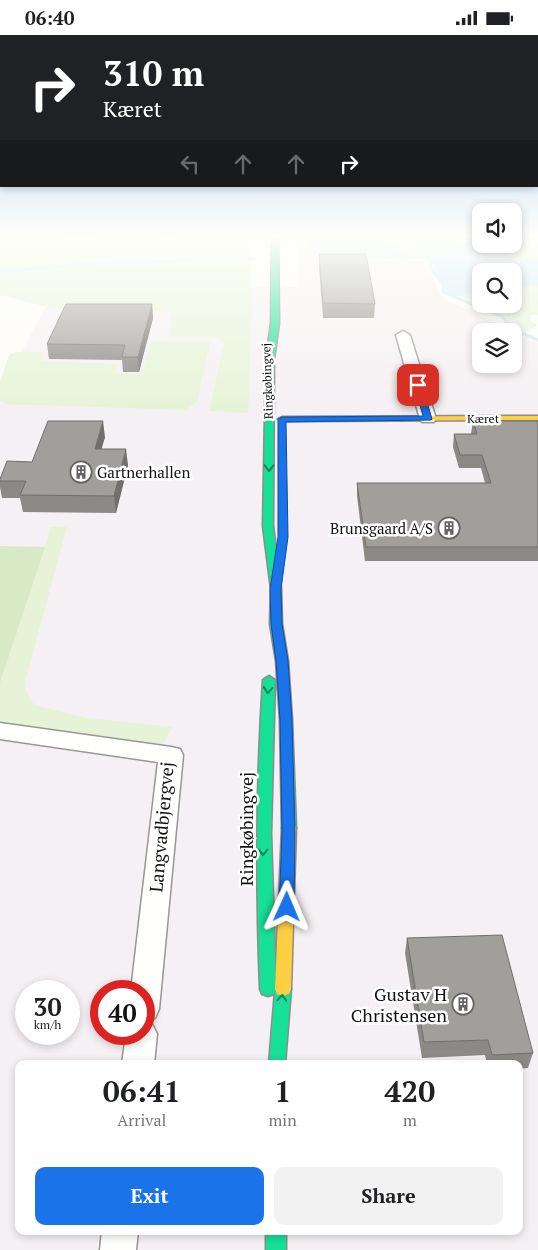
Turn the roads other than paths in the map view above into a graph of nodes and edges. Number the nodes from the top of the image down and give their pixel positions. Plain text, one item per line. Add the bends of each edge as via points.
1 (275, 294) edge
2 (275, 323) junction
3 (403, 335) dead end
4 (282, 361) dead end
5 (538, 418) edge
6 (282, 419) dead end
7 (428, 419) junction
8 (282, 545) dead end
9 (276, 589) junction
10 (276, 624) junction
11 (0, 731) edge
12 (147, 980) edge
13 (140, 1045) edge
14 (138, 1060) edge
15 (276, 1060) edge
16 (276, 1060) edge
17 (120, 1235) edge
18 (276, 1235) edge
19 (118, 1250) edge
20 (276, 1250) edge

1 - 2 street, Ringkøbingvej
2 - 4 street, Ringkøbingvej via 282,347
2 -> 9 street, Ringkøbingvej via 270,359 268,526
3 - 7 street
5 - 7 street, Kæret
6 - 7 street, Kæret
8 - 9 street, Ringkøbingvej
9 - 10 street, Ringkøbingvej
15 -> 10 street, Ringkøbingvej via 286,944 288,833 286,720
10 -> 16 street, Ringkøbingvej via 264,754 263,889
11 - 12 street, Langvadbjergvej via 170,755
13 - 14 street
17 - 19 street
18 - 20 street

